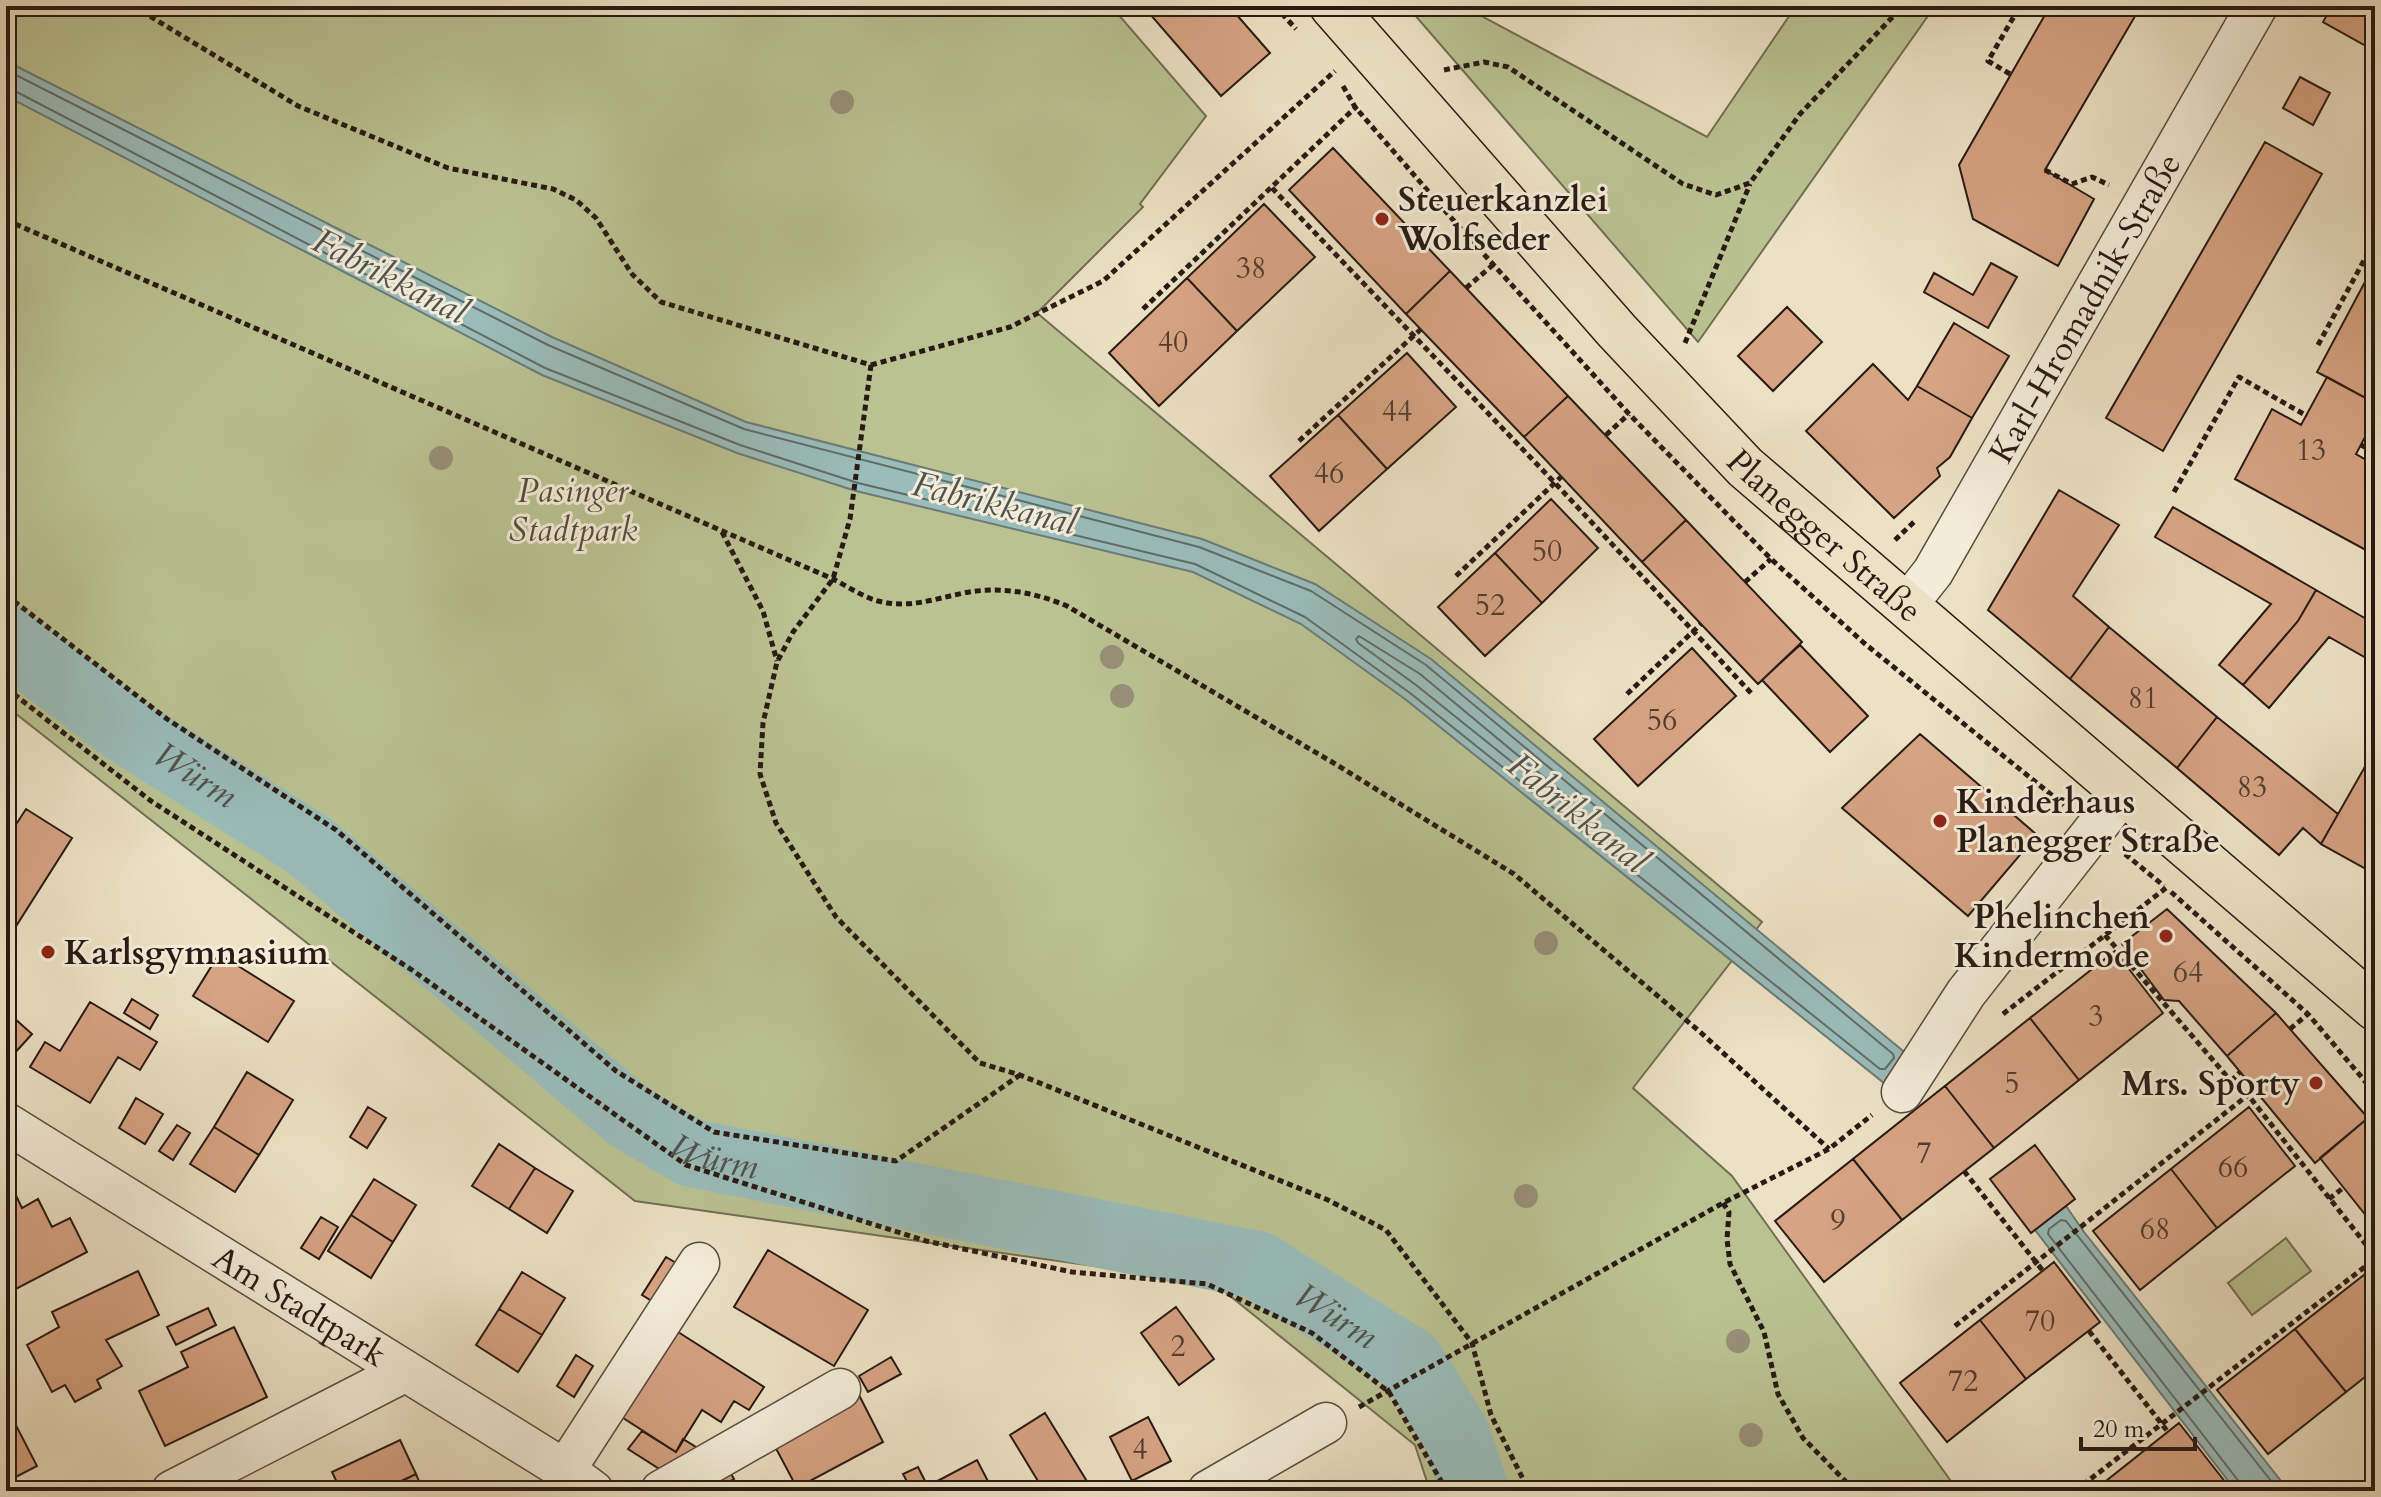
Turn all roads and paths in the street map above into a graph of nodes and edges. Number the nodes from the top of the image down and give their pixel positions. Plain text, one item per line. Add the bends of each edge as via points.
1 (133, 6) edge
2 (1332, 6) edge
3 (1903, 6) edge
4 (2020, 6) edge
5 (2037, 6) edge
6 (2257, 6) edge
7 (2047, 11) dead end
8 (1335, 71) dead end
9 (2010, 74) dead end
10 (1454, 81) dead end
11 (2045, 170) dead end
12 (1750, 183) junction
13 (2114, 187) dead end
14 (1272, 188) junction
15 (6, 220) edge
16 (2375, 240) edge
17 (1494, 264) junction
18 (1466, 288) dead end
19 (1143, 309) dead end
20 (1421, 329) dead end
21 (1676, 333) dead end
22 (1413, 335) junction
23 (1685, 343) junction
24 (2318, 345) dead end
25 (1696, 354) dead end
26 (871, 365) junction
27 (1629, 414) junction
28 (2307, 416) dead end
29 (1606, 435) dead end
30 (1299, 441) dead end
31 (2361, 445) dead end
32 (2375, 452) edge
33 (1561, 477) dead end
34 (1555, 483) junction
35 (2174, 492) dead end
36 (1884, 530) dead end
37 (722, 532) junction
38 (1933, 572) junction
39 (1456, 576) dead end
40 (833, 579) junction
41 (1745, 582) dead end
42 (6, 595) edge
43 (1906, 606) junction
44 (1701, 624) dead end
45 (1694, 631) junction
46 (777, 662) junction
47 (6, 688) edge
48 (1751, 693) dead end
49 (1627, 694) dead end
50 (2124, 792) junction
51 (2166, 888) dead end
52 (2105, 935) junction
53 (2375, 1008) edge
54 (2308, 1014) dead end
55 (1997, 1018) dead end
56 (2290, 1029) dead end
57 (2240, 1072) dead end
58 (1020, 1075) junction
59 (2231, 1081) junction
60 (1902, 1092) joint
61 (2248, 1095) junction
62 (6, 1123) edge
63 (1829, 1149) junction
64 (1964, 1171) dead end
65 (2343, 1188) dead end
66 (2329, 1199) junction
67 (1723, 1203) junction
68 (2375, 1258) edge
69 (2035, 1262) junction
70 (699, 1263) dead end
71 (2043, 1271) dead end
72 (1955, 1326) dead end
73 (2089, 1331) dead end
74 (1472, 1343) junction
75 (404, 1372) junction
76 (840, 1389) dead end
77 (1389, 1392) junction
78 (1326, 1423) dead end
79 (2161, 1423) junction
80 (2168, 1432) dead end
81 (579, 1481) edge
82 (172, 1491) edge
83 (661, 1491) edge
84 (1208, 1491) edge
85 (1447, 1491) edge
86 (1529, 1491) edge
87 (1855, 1491) edge
88 (2075, 1491) edge

1 - 26 path via 298,106 448,168 553,189 576,200 596,218 632,274 661,302
2 - 43 main road, Planegger Straße via 1617,331 1745,467
3 - 12 path via 1800,114
4 - 9 path via 1988,61
5 - 7 path
6 - 38 street, Karl-Hromadnik-Straße
8 - 26 path via 1103,281 1010,327
10 - 12 path via 1444,70 1484,62 1508,67 1683,184 1716,195
11 - 13 path via 2072,184 2092,177
12 - 23 path
14 - 17 path via 1355,107
14 - 19 path
14 - 22 path
15 - 37 path
16 - 24 path
17 - 18 path
17 - 27 path
20 - 22 path
21 - 23 path
22 - 30 path
22 - 34 path
23 - 25 path
26 - 40 path via 850,519
27 - 29 path
27 - 41 path via 1771,559
28 - 35 path via 2239,377
31 - 32 path
33 - 34 path
34 - 39 path
34 - 45 path
36 - 38 path
37 - 40 path
37 - 46 path via 763,611
38 - 43 street, Karl-Hromadnik-Straße
40 - 46 path
40 - 63 path via 877,601 919,605 967,592 1007,590 1039,594 1067,606 1514,874
42 - 58 path via 167,719 336,830 616,1071 714,1132 896,1161
43 - 50 main road, Planegger Straße
44 - 45 path
45 - 48 path
45 - 49 path
46 - 58 path via 763,723 760,774 776,823 836,917 980,1063
47 - 77 path via 151,801 412,970 686,1165 926,1241 1072,1272 1207,1284 1312,1333
50 - 53 main road, Planegger Straße
50 - 60 street via 1966,993
51 - 52 path
52 - 55 path
52 - 59 path
54 - 56 path
57 - 59 path
58 - 74 path via 1328,1200 1386,1230
59 - 61 path
60 - 63 path
61 - 66 path
61 - 69 path
62 - 75 street, Am Stadtpark
63 - 67 path
64 - 69 path
65 - 66 path
66 - 68 path
67 - 74 path
67 - 87 path via 1729,1212 1730,1264 1764,1332 1778,1394 1803,1438
68 - 79 path
69 - 71 path
69 - 72 path
70 - 81 street
73 - 79 path
74 - 77 path
74 - 86 path via 1491,1415
75 - 81 street, Am Stadtpark
75 - 82 street
76 - 83 street
77 - 85 path
78 - 84 street
79 - 80 path
79 - 88 path

